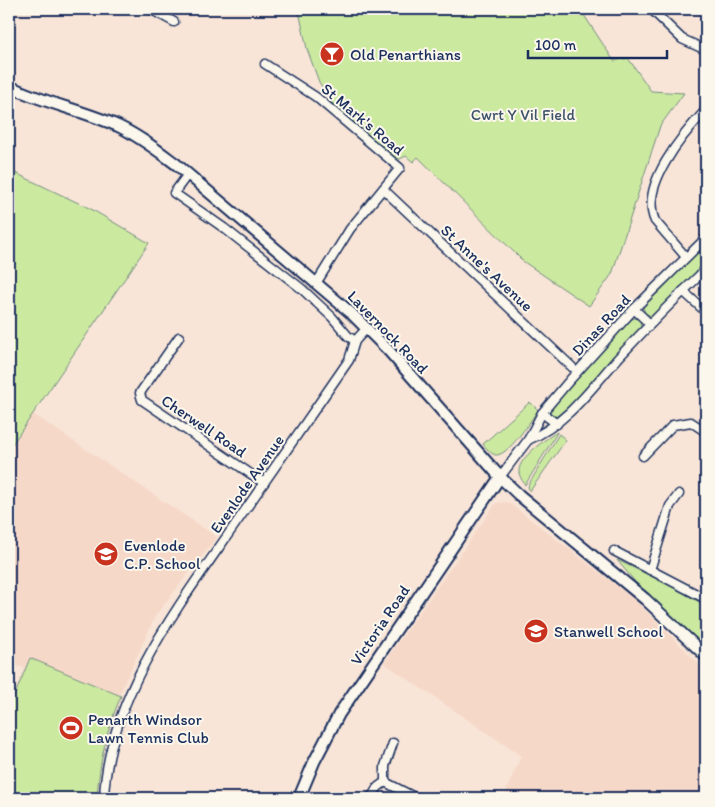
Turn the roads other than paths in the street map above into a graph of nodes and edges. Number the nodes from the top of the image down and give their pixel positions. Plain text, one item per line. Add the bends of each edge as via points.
1 (150, 9) edge
2 (651, 9) edge
3 (174, 22) dead end
4 (706, 50) edge
5 (265, 64) dead end
6 (9, 86) edge
7 (706, 110) edge
8 (188, 174) junction
9 (383, 189) junction
10 (706, 238) edge
11 (686, 257) junction
12 (706, 269) edge
13 (317, 282) junction
14 (683, 291) junction
15 (634, 309) junction
16 (706, 312) edge
17 (650, 324) junction
18 (367, 328) junction
19 (179, 337) dead end
20 (355, 340) junction
21 (572, 367) dead end
22 (542, 413) junction
23 (556, 424) junction
24 (706, 432) edge
25 (528, 440) junction
26 (643, 456) dead end
27 (500, 477) junction
28 (264, 483) junction
29 (678, 494) dead end
30 (614, 551) dead end
31 (650, 570) junction
32 (706, 598) edge
33 (706, 656) edge
34 (393, 744) dead end
35 (385, 782) junction
36 (104, 798) edge
37 (299, 798) edge
38 (371, 798) edge
39 (416, 798) edge

1 - 3 street
2 - 4 street via 682,39
5 - 9 street, St Mark's Road via 316,97 400,168
6 - 8 main road, Lavernock Road via 118,126 150,144
7 - 11 street via 673,149 651,200 655,221
8 - 13 main road, Lavernock Road
8 - 20 street via 174,193 302,289
9 - 13 street, St Mark's Road via 350,229
9 - 21 street, St Anne's Avenue
10 - 11 street, Dinas Road
11 - 15 street, Dinas Road
12 - 14 street, Dinas Road
13 - 18 main road, Lavernock Road
14 - 16 street
14 - 17 street, Dinas Road
15 - 17 street
15 - 22 street, Dinas Road
17 - 23 street, Dinas Road
18 - 20 street, Evenlode Avenue
18 - 27 main road, Lavernock Road
19 - 28 street, Cherwell Road via 140,393 142,400
20 - 28 street, Evenlode Avenue via 349,360
22 - 23 street
22 - 25 street, Dinas Road
23 - 25 street, Dinas Road
24 - 26 street via 692,422 673,425
25 - 27 street, Dinas Road
27 - 33 main road, Lavernock Road via 645,599
27 - 37 main road, Victoria Road via 339,714
28 - 36 street, Evenlode Avenue via 171,620 134,682 114,736
29 - 31 street via 670,506
30 - 31 street
31 - 32 street
34 - 35 street via 385,766
35 - 38 street
35 - 39 street

